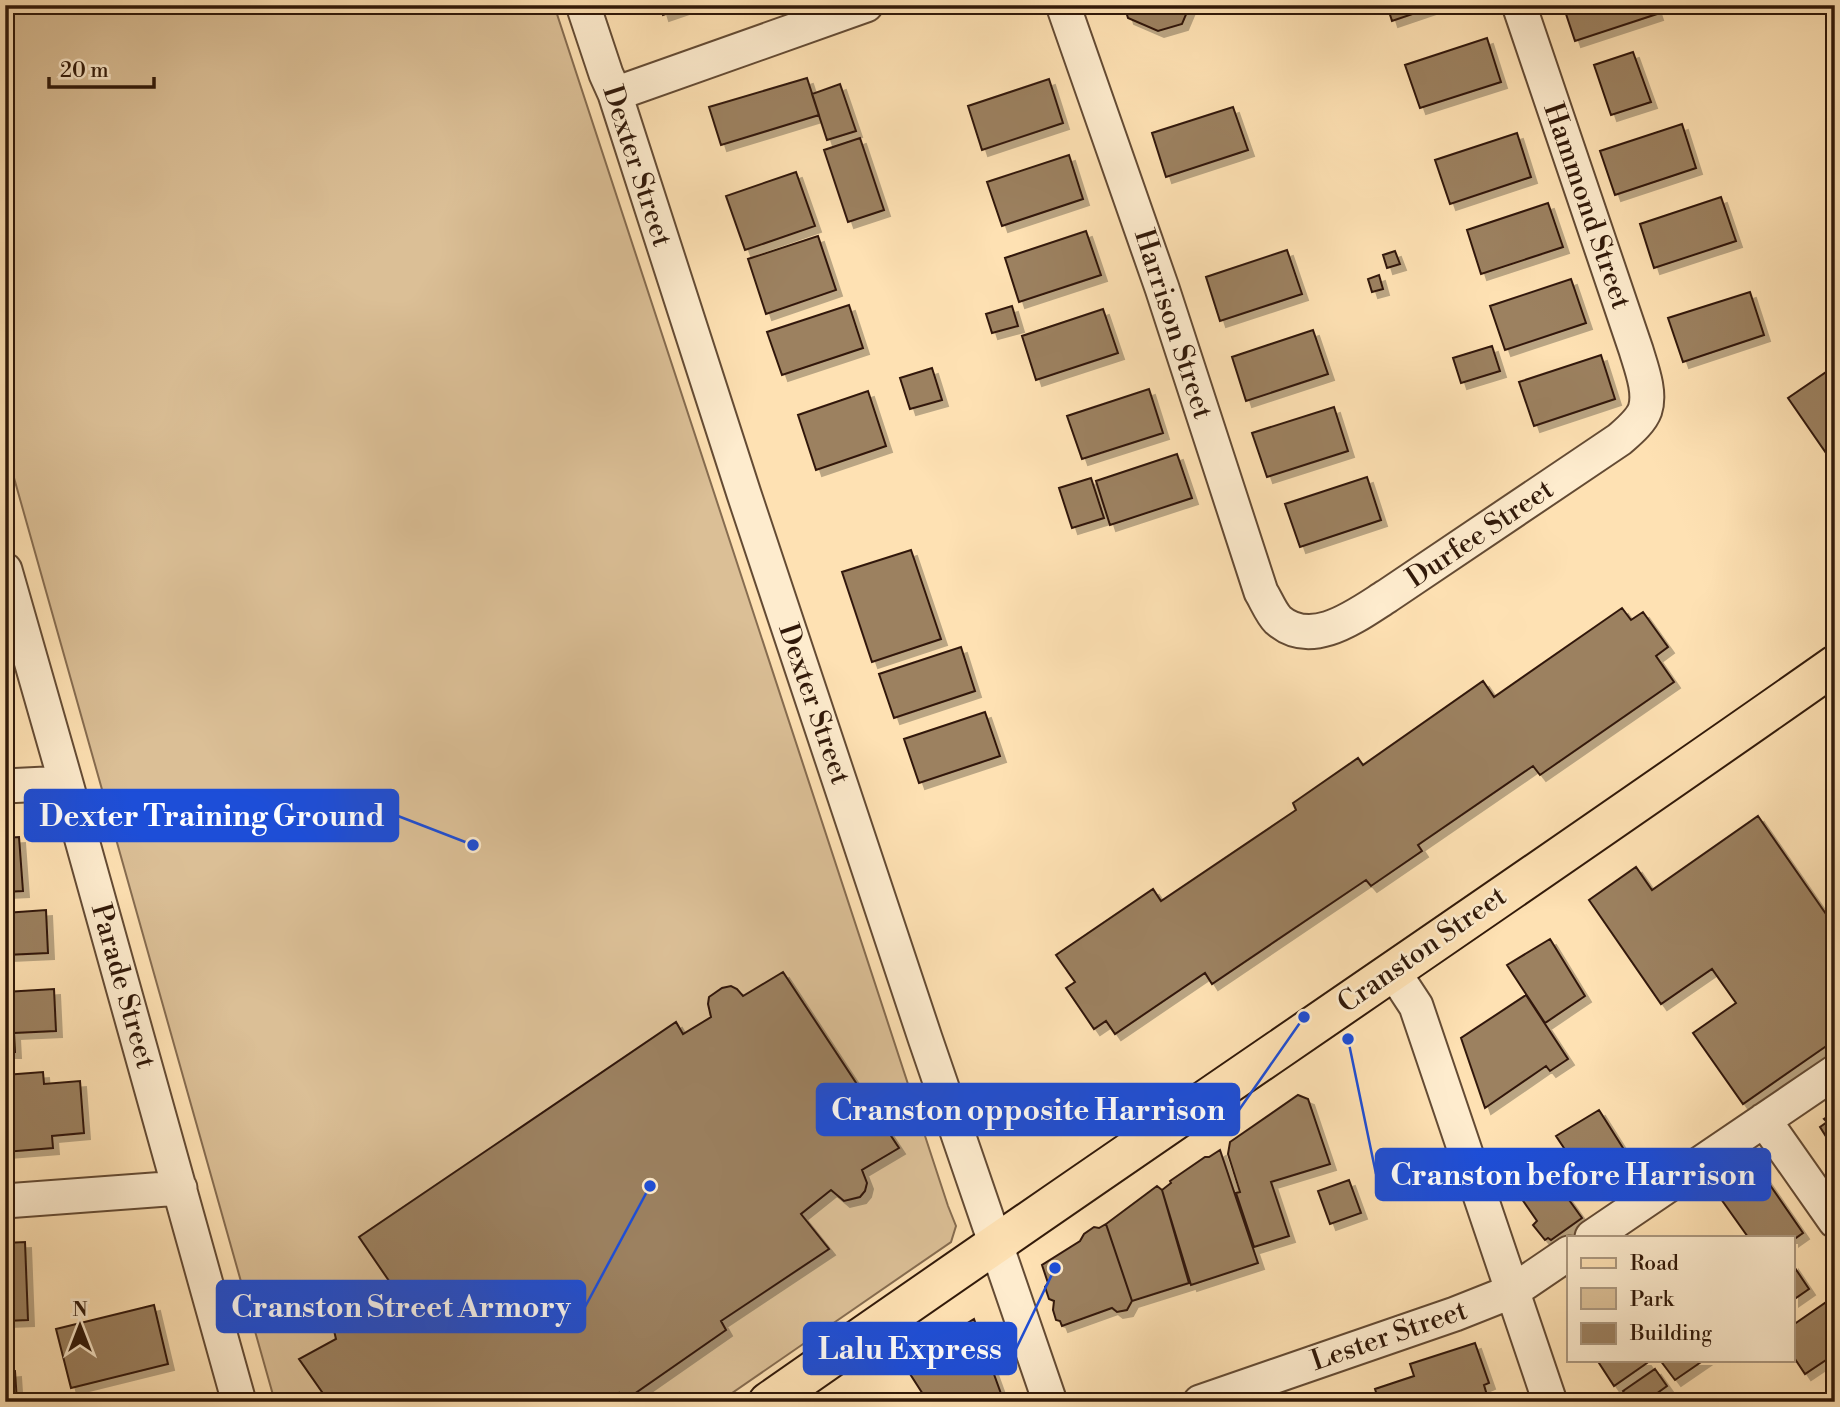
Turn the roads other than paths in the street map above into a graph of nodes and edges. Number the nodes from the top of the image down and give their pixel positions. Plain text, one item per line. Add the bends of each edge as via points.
1 (583, 5) edge
2 (866, 5) edge
3 (1063, 5) edge
4 (1518, 5) edge
5 (829, 12) edge
6 (615, 94) junction
7 (1645, 409) joint
8 (5, 570) edge
9 (1298, 631) joint
10 (1835, 665) edge
11 (66, 783) junction
12 (5, 786) edge
13 (1393, 971) junction
14 (1835, 1072) edge
15 (1765, 1120) junction
16 (180, 1188) junction
17 (5, 1201) edge
18 (1835, 1221) edge
19 (1593, 1236) edge
20 (996, 1242) junction
21 (1567, 1254) edge
22 (1513, 1291) junction
23 (239, 1402) edge
24 (768, 1402) edge
25 (1050, 1402) edge
26 (1200, 1402) edge
27 (1550, 1402) edge

1 - 6 street, Dexter Street
2 - 5 street
3 - 9 street, Harrison Street via 1261,592 1278,619
4 - 7 street, Hammond Street via 1636,350 1646,384
5 - 6 street
6 - 20 street, Dexter Street via 744,494
7 - 9 street, Durfee Street via 1620,439 1387,596 1349,620 1323,630
8 - 11 street, Parade Street
10 - 13 main road, Cranston Street
11 - 12 street
11 - 16 street, Parade Street
13 - 20 main road, Cranston Street
13 - 22 street via 1416,1006
14 - 15 street
15 - 18 street
15 - 19 street
16 - 17 street
16 - 23 street, Parade Street
20 - 24 main road, Cranston Street
20 - 25 street, Dexter Street
21 - 22 street, Lester Street
22 - 26 street, Lester Street
22 - 27 street

